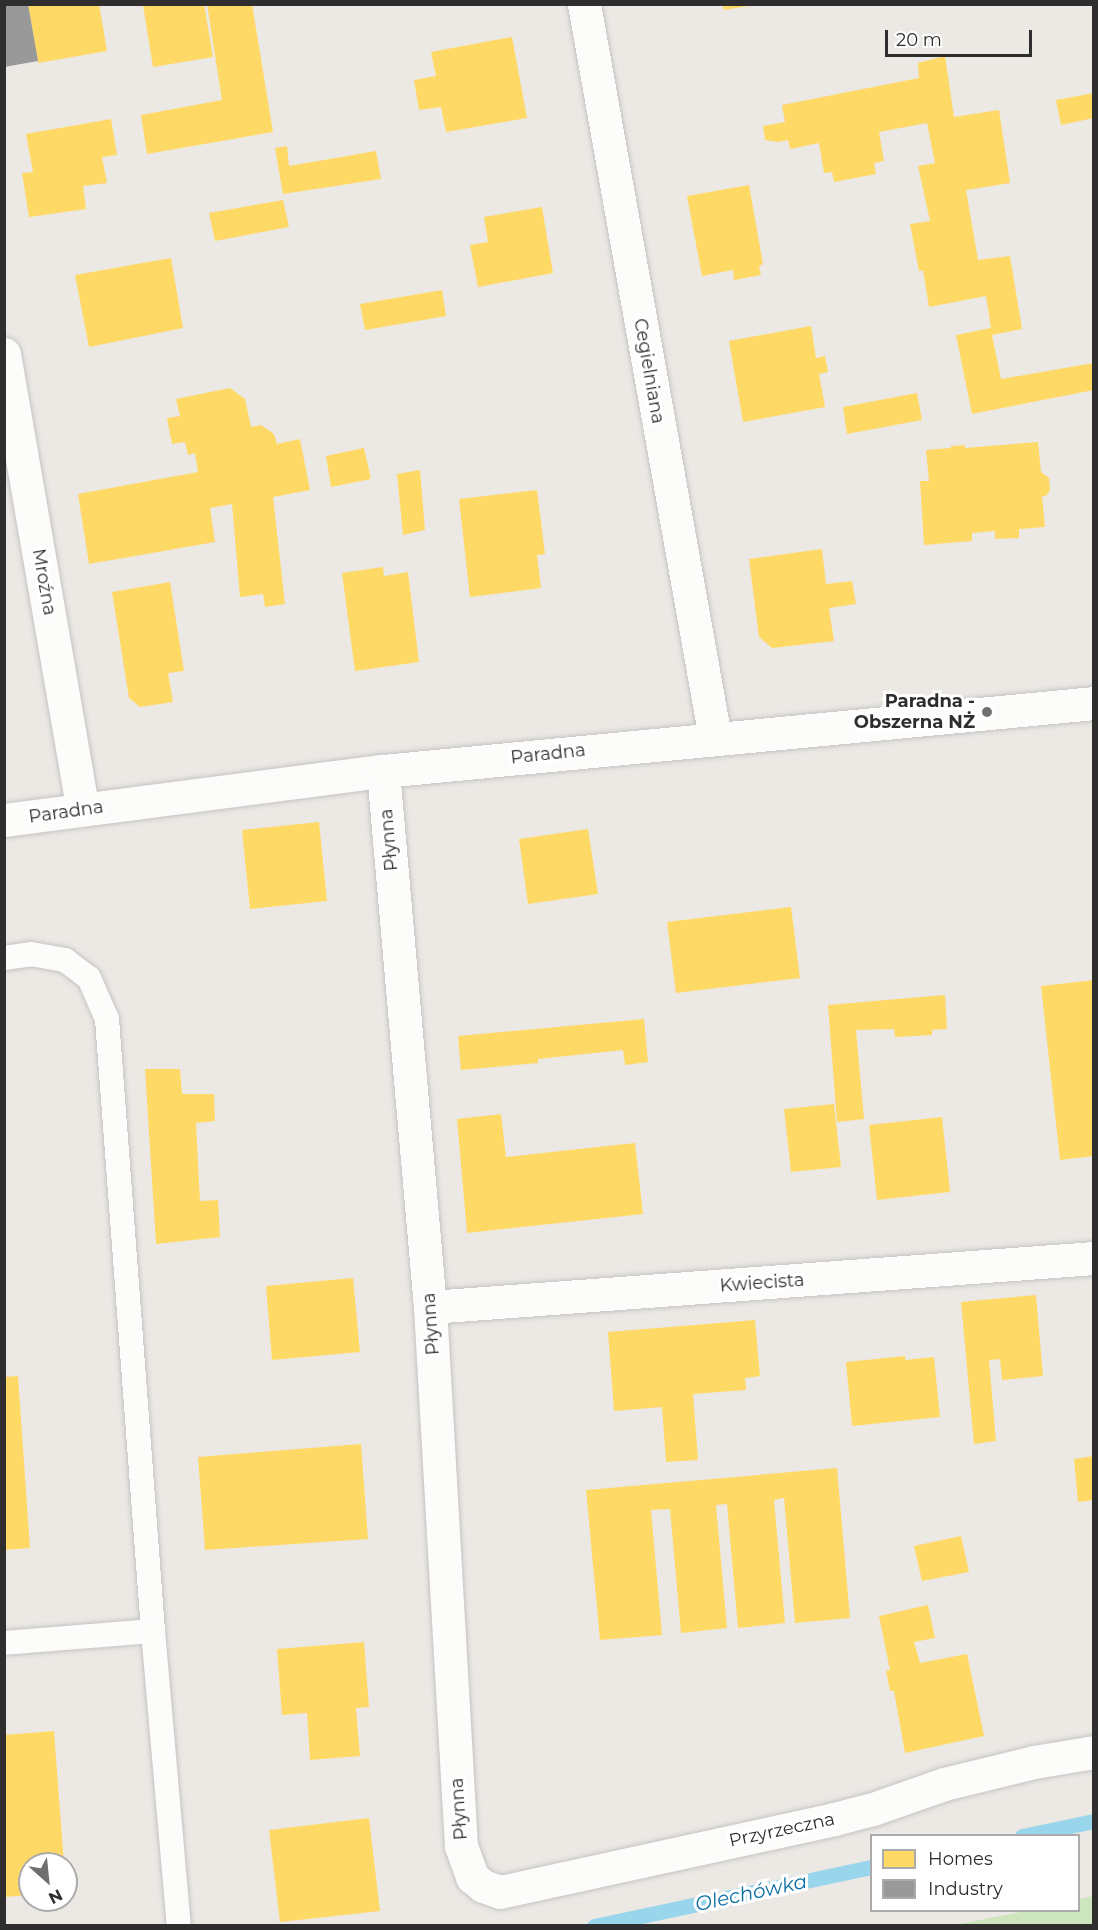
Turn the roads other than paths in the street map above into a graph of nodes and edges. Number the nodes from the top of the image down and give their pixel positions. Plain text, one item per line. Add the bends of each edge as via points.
1 (584, 4) edge
2 (4, 354) edge
3 (1094, 703) edge
4 (715, 738) junction
5 (383, 771) junction
6 (83, 809) junction
7 (4, 820) edge
8 (4, 958) edge
9 (1094, 1258) edge
10 (430, 1307) junction
11 (153, 1631) junction
12 (4, 1643) edge
13 (1094, 1752) edge
14 (472, 1877) joint
15 (179, 1926) edge

1 - 4 street, Cegielniana
2 - 6 street, Mroźna
3 - 4 street, Paradna
4 - 5 street, Paradna
5 - 6 street, Paradna
5 - 10 street, Płynna
6 - 7 street, Paradna
8 - 11 lane via 31,954 65,960 89,978 107,1019
9 - 10 street, Kwiecista
10 - 14 street, Płynna via 461,1846
11 - 12 lane
11 - 15 lane
13 - 14 street, Przyrzeczna via 944,1784 844,1816 500,1892

